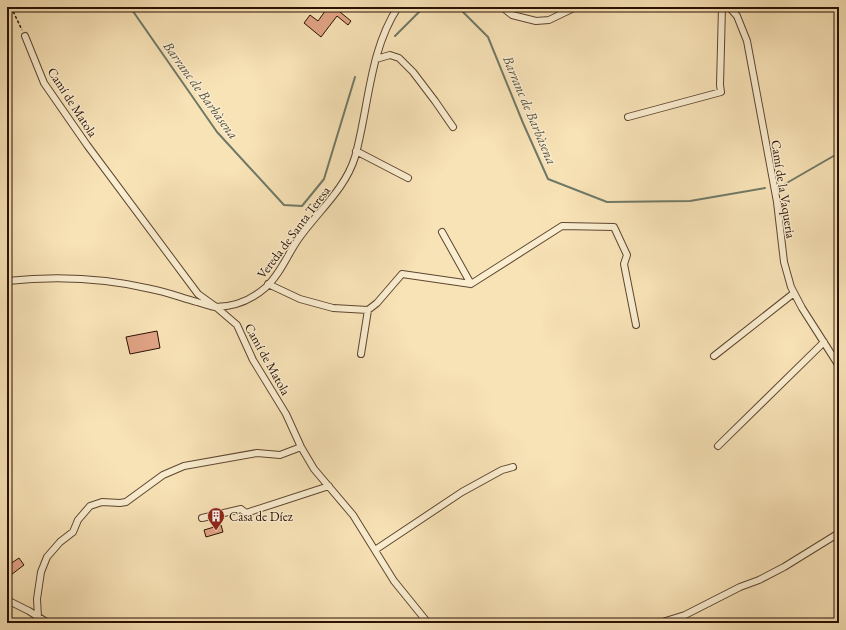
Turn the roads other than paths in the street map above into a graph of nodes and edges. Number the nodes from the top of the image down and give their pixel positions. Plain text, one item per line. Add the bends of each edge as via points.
1 (398, 7) edge
2 (502, 7) edge
3 (576, 7) edge
4 (722, 7) edge
5 (730, 7) edge
6 (25, 36) road end
7 (376, 59) junction
8 (628, 117) dead end
9 (453, 127) dead end
10 (356, 150) junction
11 (408, 178) dead end
12 (442, 232) dead end
13 (7, 281) edge
14 (268, 284) junction
15 (471, 284) junction
16 (794, 293) junction
17 (216, 307) junction
18 (368, 310) junction
19 (636, 325) dead end
20 (824, 342) junction
21 (362, 354) dead end
22 (714, 356) dead end
23 (839, 366) edge
24 (718, 446) dead end
25 (301, 447) junction
26 (513, 467) dead end
27 (329, 486) junction
28 (202, 518) dead end
29 (839, 533) edge
30 (375, 550) junction
31 (7, 600) edge
32 (38, 617) junction
33 (48, 623) edge
34 (428, 623) edge
35 (659, 623) edge

1 - 7 street, Vereda de Santa Teresa via 386,30
2 - 3 street via 512,15 536,21 549,20
4 - 8 street via 721,92
5 - 16 street, Camí de la Vaqueria via 737,16 747,41 777,202 784,262
6 - 17 street, Camí de Matola via 44,82 87,145 198,294
7 - 9 street via 390,55 400,58
7 - 10 street, Vereda de Santa Teresa
10 - 11 street
10 - 14 street, Vereda de Santa Teresa via 345,179 334,196 298,240
12 - 15 street
13 - 17 street, Vereda de Santa Teresa via 77,279 125,283
14 - 17 street, Vereda de Santa Teresa via 250,298 234,305
14 - 18 street via 300,299 333,308
15 - 18 street via 402,274
15 - 19 street via 562,226 614,227 627,255 624,264
16 - 20 street, Camí de la Vaqueria
16 - 22 street
17 - 25 street, Camí de Matola via 236,325 253,360 286,414
18 - 21 street
20 - 23 street, Camí de la Vaqueria
20 - 24 street
25 - 27 street, Camí de Matola via 314,469
25 - 32 street via 280,455 257,453 184,466 163,475 126,502 102,502 90,506 78,520 73,532 47,557 41,572 37,599
26 - 30 street via 502,470 462,492
27 - 28 street via 246,513 241,509
27 - 30 street, Camí de Matola via 353,515
29 - 35 street via 759,580 685,615
30 - 34 street, Camí de Matola via 394,581
31 - 32 street
32 - 33 street

